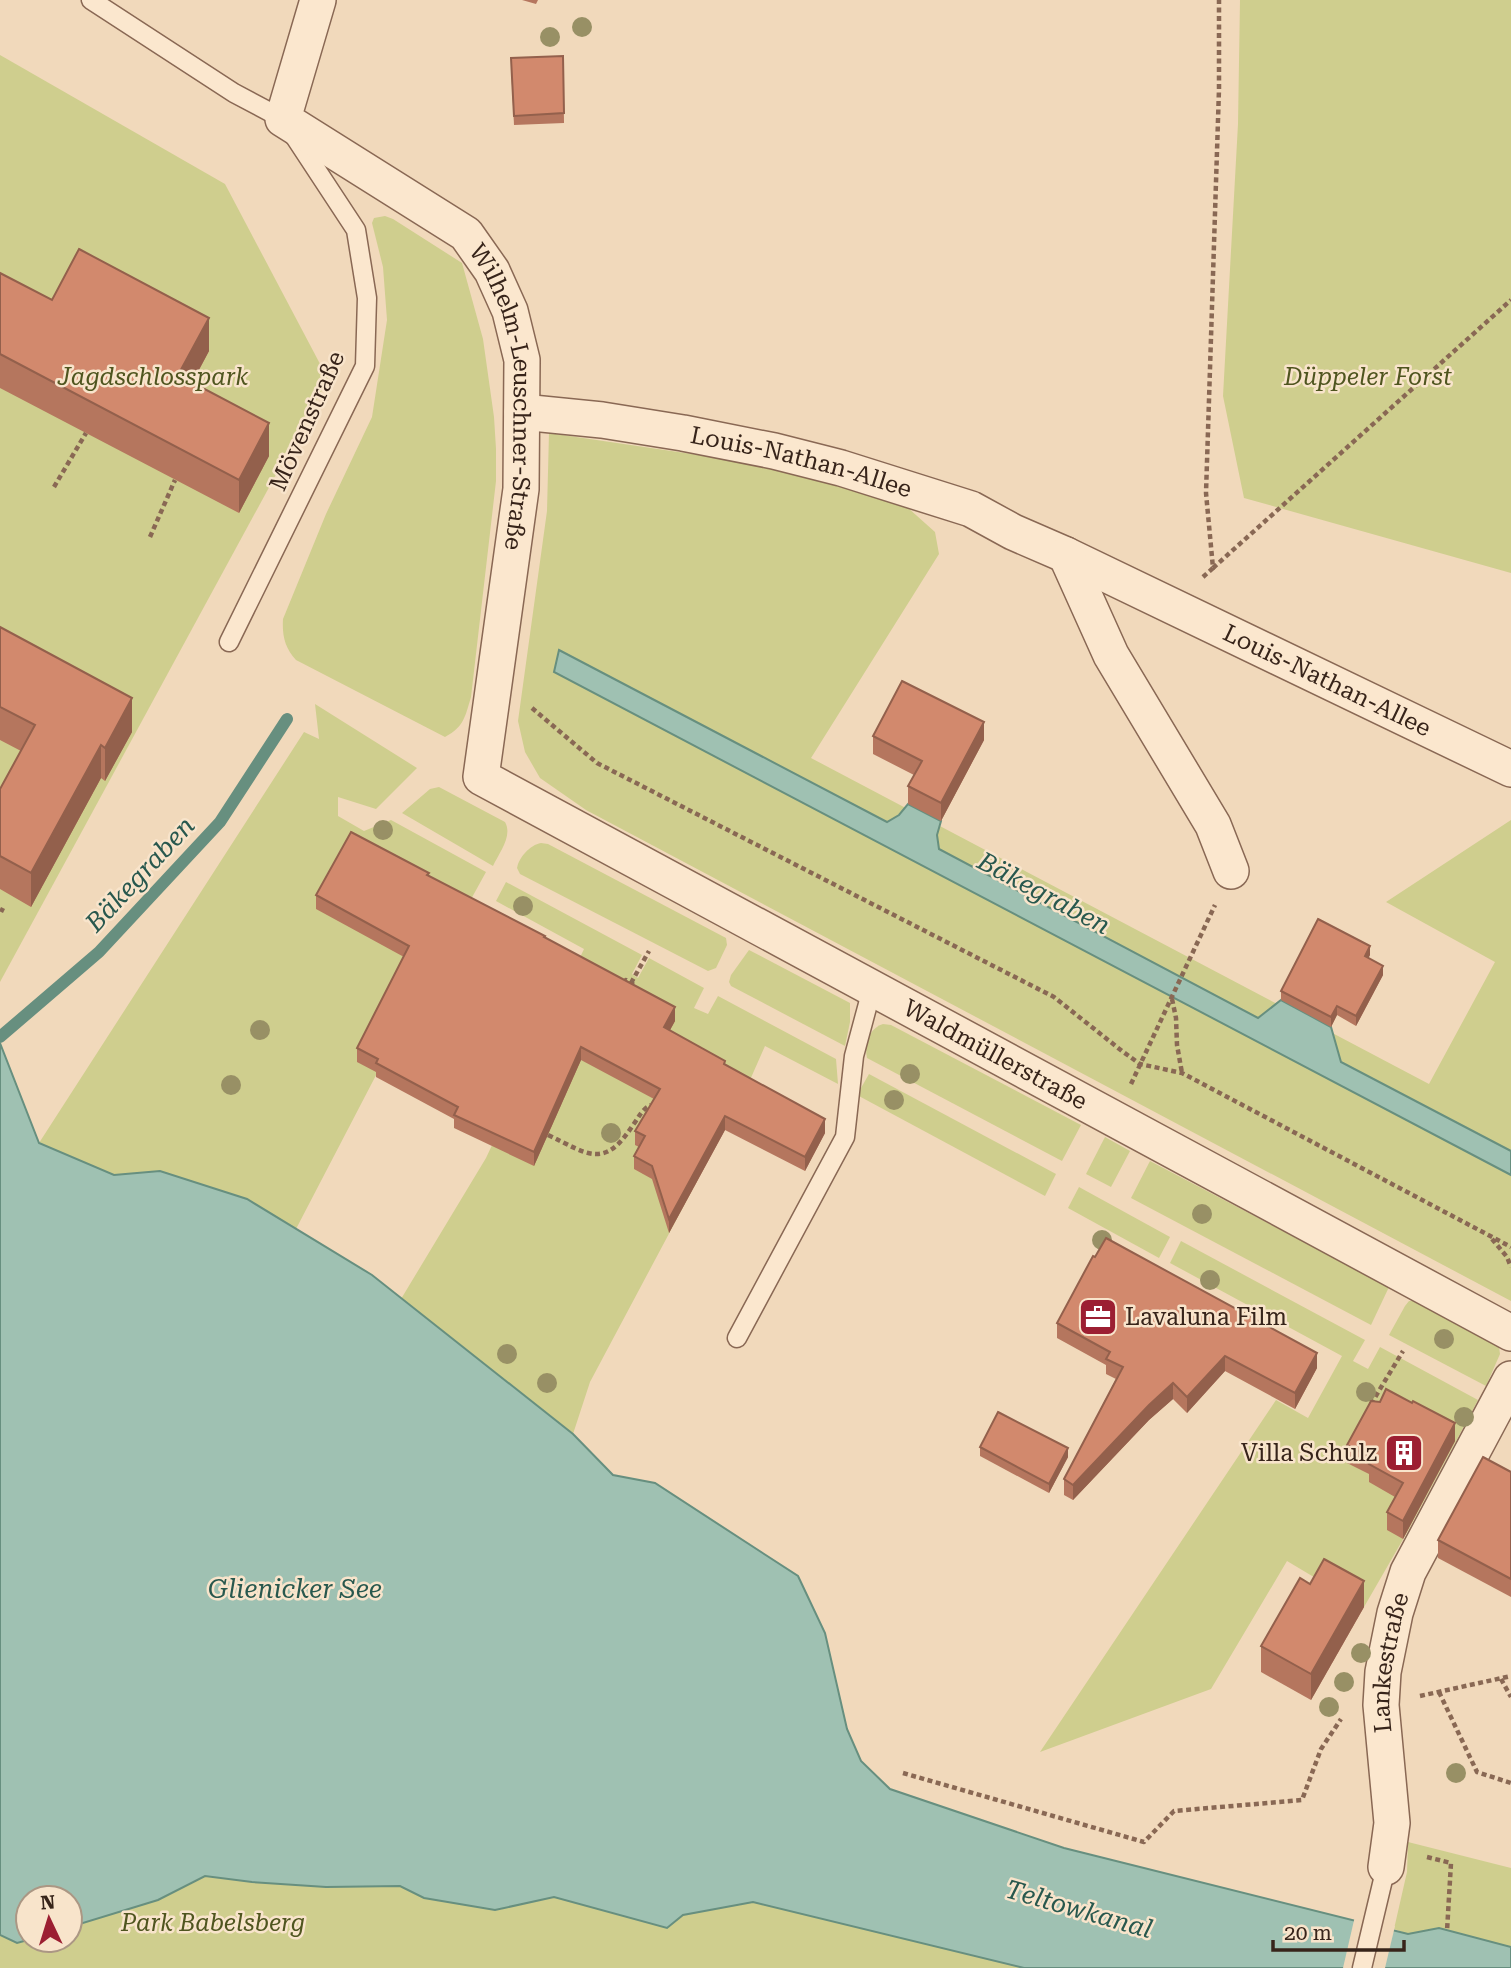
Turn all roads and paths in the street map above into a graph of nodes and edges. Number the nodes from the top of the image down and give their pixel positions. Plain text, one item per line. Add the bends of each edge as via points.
1 (91, 0) edge
2 (318, 0) edge
3 (1219, 0) edge
4 (283, 119) junction
5 (1511, 300) edge
6 (522, 412) junction
7 (86, 433) edge
8 (175, 480) edge
9 (54, 487) dead end
10 (150, 537) dead end
11 (1066, 555) junction
12 (1213, 568) junction
13 (1170, 604) junction
14 (229, 642) dead end
15 (495, 677) junction
16 (1511, 769) edge
17 (481, 777) joint
18 (1231, 871) joint
19 (649, 951) dead end
20 (631, 983) junction
21 (872, 989) junction
22 (620, 991) edge
23 (630, 997) edge
24 (1172, 998) junction
25 (1140, 1064) junction
26 (1182, 1073) junction
27 (652, 1105) edge
28 (1114, 1120) junction
29 (548, 1135) edge
30 (1490, 1237) junction
31 (1511, 1247) edge
32 (1511, 1267) edge
33 (1511, 1333) edge
34 (737, 1338) dead end
35 (1403, 1352) dead end
36 (1511, 1379) edge
37 (1368, 1410) edge
38 (1383, 1672) junction
39 (1511, 1676) edge
40 (1501, 1679) junction
41 (1439, 1692) junction
42 (1412, 1698) dead end
43 (1511, 1698) edge
44 (903, 1773) dead end
45 (1511, 1783) edge
46 (1451, 1863) dead end
47 (1386, 1867) joint
48 (1447, 1931) dead end
49 (1362, 1968) edge

1 - 4 lane, Mövenstraße via 234,93
2 - 4 street
3 - 12 path via 1206,493
4 - 6 street, Wilhelm-Leuschner-Straße via 466,234 492,271 510,311 522,360
4 - 14 lane, Mövenstraße via 356,230 367,298 365,366
5 - 12 path
6 - 11 street, Louis-Nathan-Allee via 683,433 841,468 971,509
6 - 15 street, Wilhelm-Leuschner-Straße via 521,489
7 - 9 path
8 - 10 path
11 - 13 street, Louis-Nathan-Allee
11 - 18 street via 1111,655 1213,825
12 - 13 path
13 - 16 street, Louis-Nathan-Allee
15 - 17 street, Wilhelm-Leuschner-Straße
15 - 25 path via 597,763 1054,997
17 - 21 street, Waldmüllerstraße
18 - 24 path
19 - 20 path
20 - 22 path via 626,980
20 - 23 path via 636,986
21 - 28 street, Waldmüllerstraße
21 - 34 lane via 854,1056 845,1136
24 - 25 path
24 - 26 path
25 - 26 path
25 - 28 path
26 - 30 path
27 - 29 path via 645,1108 622,1143 600,1154 586,1153
28 - 33 street, Waldmüllerstraße
30 - 31 path
30 - 32 path
35 - 37 path
36 - 38 street, Lankestraße via 1408,1572
38 - 44 path via 1361,1691 1321,1749 1302,1800 1174,1811 1144,1842
38 - 47 street, Lankestraße via 1381,1705 1392,1823
39 - 40 path
40 - 41 path
40 - 43 path
41 - 42 path
41 - 45 path via 1477,1772
46 - 48 path
47 - 49 lane, Lankestraße

